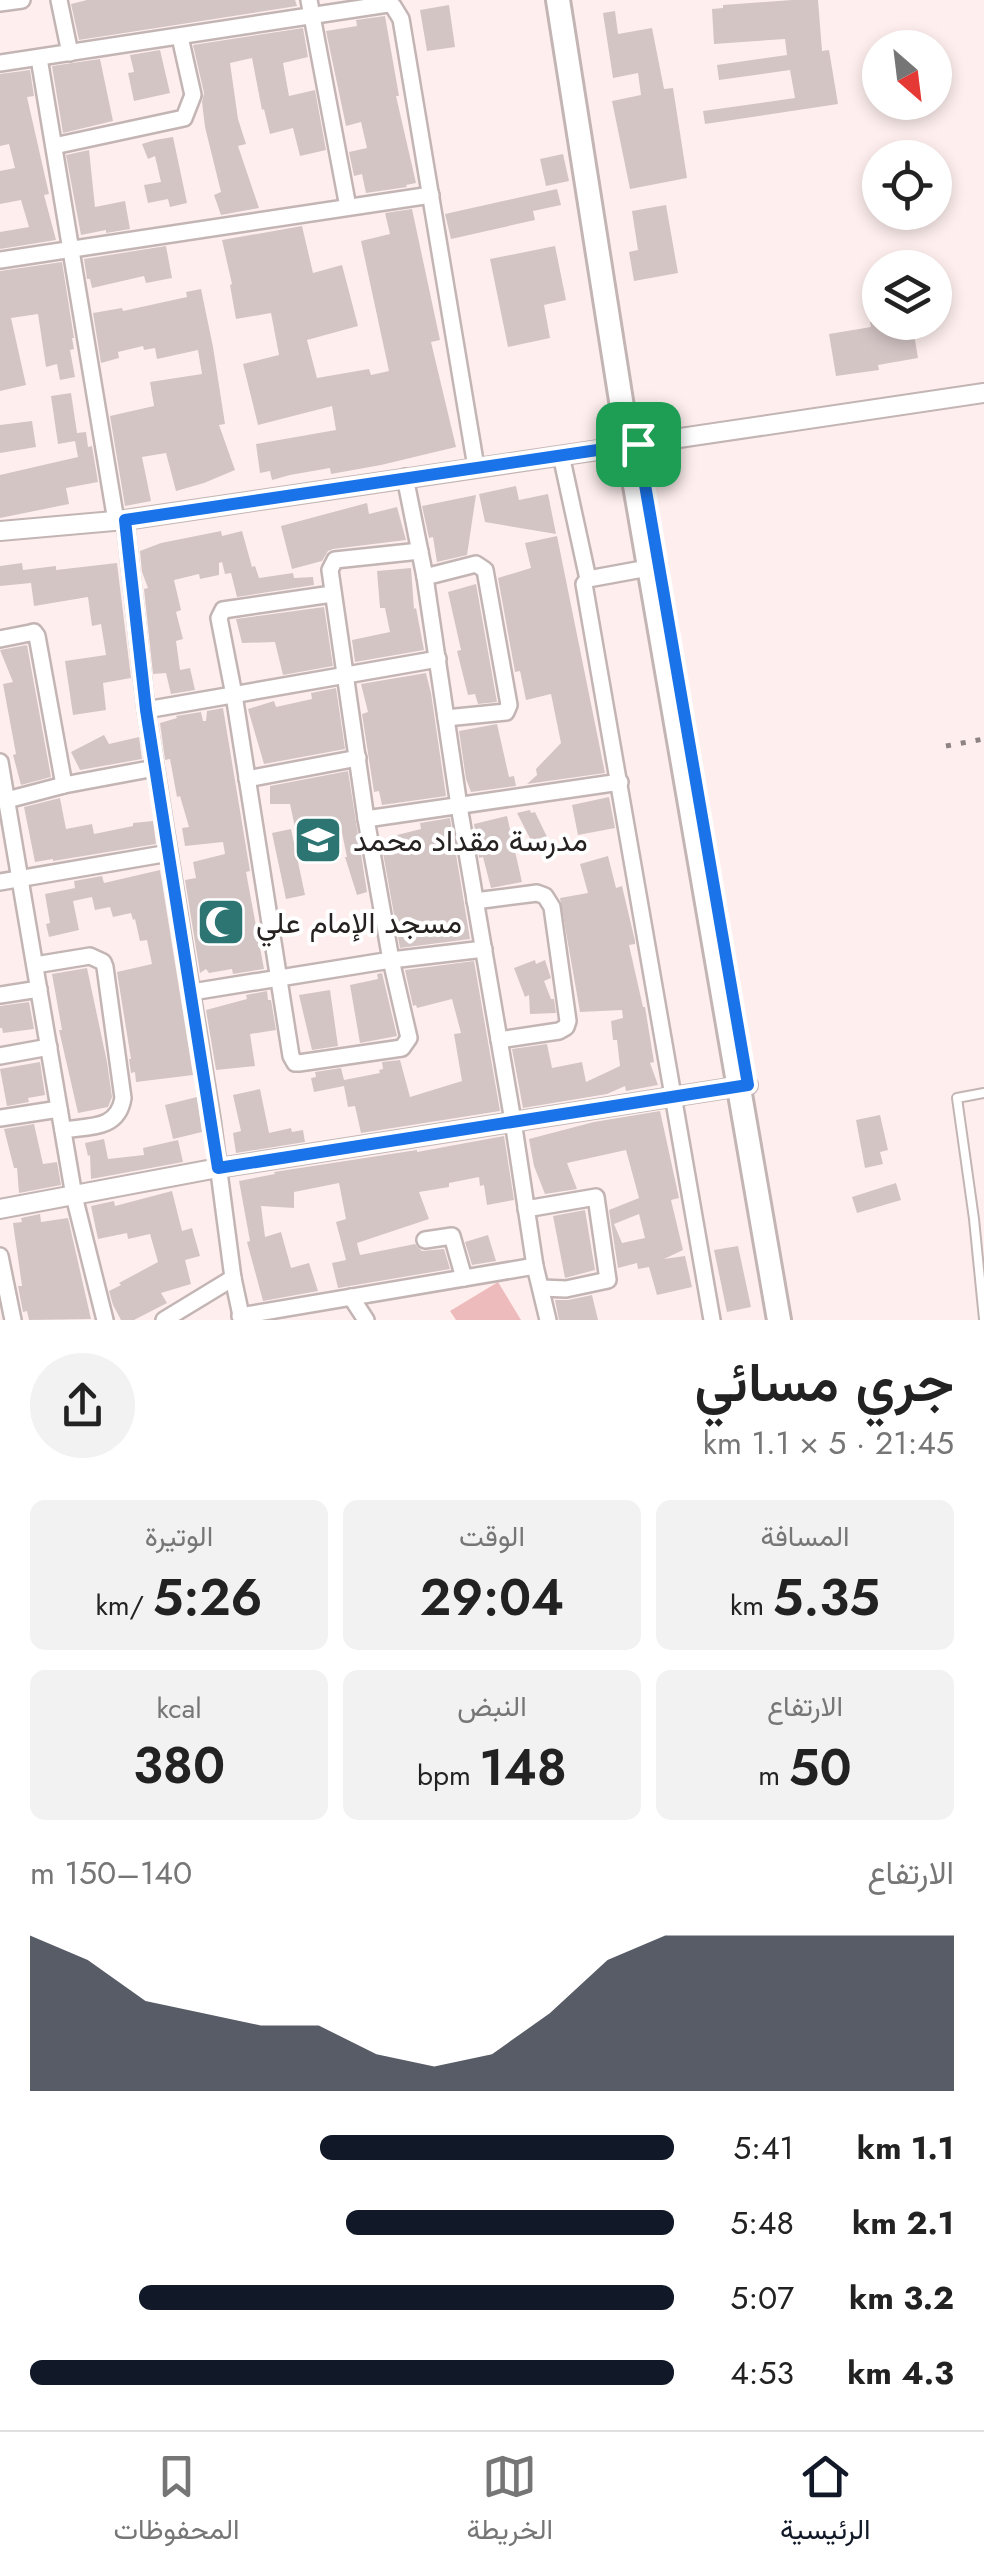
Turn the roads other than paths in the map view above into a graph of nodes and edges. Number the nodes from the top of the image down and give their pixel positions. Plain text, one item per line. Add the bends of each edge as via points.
1 (22, 0) edge
2 (59, 0) edge
3 (309, 0) edge
4 (558, 0) edge
5 (568, 0) edge
6 (0, 4) edge
7 (312, 18) junction
8 (180, 38) junction
9 (70, 53) junction
10 (38, 58) junction
11 (0, 63) edge
12 (54, 146) junction
13 (430, 195) junction
14 (348, 207) junction
15 (72, 248) junction
16 (0, 260) edge
17 (984, 393) edge
18 (633, 444) junction
19 (561, 455) junction
20 (476, 467) junction
21 (405, 477) junction
22 (120, 520) junction
23 (0, 531) edge
24 (420, 550) junction
25 (654, 566) junction
26 (425, 578) junction
27 (588, 579) junction
28 (332, 594) junction
29 (0, 639) edge
30 (438, 659) junction
31 (346, 676) junction
32 (234, 695) junction
33 (146, 710) junction
34 (446, 718) junction
35 (358, 758) junction
36 (0, 762) edge
37 (155, 768) junction
38 (248, 779) junction
39 (620, 782) junction
40 (64, 786) junction
41 (7, 800) junction
42 (459, 806) junction
43 (366, 819) junction
44 (169, 853) junction
45 (20, 878) junction
46 (0, 882) edge
47 (475, 902) junction
48 (484, 950) junction
49 (390, 960) junction
50 (35, 965) junction
51 (280, 977) junction
52 (39, 989) junction
53 (192, 992) junction
54 (0, 995) edge
55 (499, 1040) junction
56 (49, 1046) junction
57 (0, 1056) edge
58 (743, 1086) junction
59 (984, 1093) edge
60 (674, 1098) junction
61 (59, 1109) junction
62 (0, 1118) edge
63 (512, 1120) junction
64 (63, 1130) junction
65 (218, 1168) junction
66 (74, 1196) junction
67 (0, 1209) edge
68 (526, 1209) junction
69 (979, 1218) edge
70 (425, 1240) dead end
71 (0, 1256) edge
72 (535, 1266) junction
73 (233, 1278) junction
74 (464, 1278) junction
75 (541, 1288) junction
76 (351, 1296) junction
77 (241, 1318) edge
78 (984, 1319) edge
79 (12, 1320) edge
80 (105, 1320) edge
81 (164, 1320) edge
82 (366, 1320) edge
83 (548, 1320) edge
84 (712, 1320) edge
85 (778, 1320) edge
86 (788, 1320) edge

1 - 6 street
2 - 9 street
3 - 7 street
4 - 18 main road
5 - 18 main road
7 - 8 street
7 - 13 street via 388,4 398,11
7 - 14 street
8 - 9 street
8 - 12 street via 192,95 184,118
9 - 10 street
10 - 11 street
10 - 12 street
12 - 15 street
13 - 14 street
13 - 20 street
14 - 15 street
15 - 16 street
15 - 22 street
17 - 18 street
18 - 19 street
18 - 25 main road
19 - 20 street
19 - 27 street
20 - 21 street
21 - 22 street
21 - 24 street
22 - 23 street
22 - 33 street
24 - 26 street
24 - 28 street via 336,560
25 - 27 street
25 - 58 main road
26 - 30 street
26 - 34 street via 476,564 485,570 509,705 506,712
27 - 39 street
28 - 31 street
28 - 32 street via 220,613
29 - 40 street via 36,636
30 - 31 street
30 - 34 street
31 - 32 street
31 - 35 street
32 - 33 street
32 - 38 street
33 - 37 street
34 - 42 street
35 - 38 street
35 - 43 street
36 - 41 street
37 - 40 street
37 - 44 street
38 - 51 street
39 - 42 street
39 - 60 street
40 - 41 street
41 - 45 street
42 - 43 street
42 - 47 street
43 - 49 street
44 - 45 street
44 - 53 street
45 - 46 street
45 - 50 street
47 - 48 street
47 - 55 street via 537,892 552,907 566,1027
48 - 49 street
48 - 55 street
49 - 51 street
49 - 51 street via 409,1038 402,1048 295,1062
50 - 52 street
50 - 64 street via 90,956 105,968 121,1112 110,1122
51 - 53 street
52 - 54 street
52 - 56 street
53 - 65 street
55 - 63 street
56 - 57 street
56 - 61 street
58 - 60 street
58 - 85 main road
58 - 86 main road
59 - 69 lane via 957,1098
60 - 63 street
60 - 84 street
61 - 62 street
61 - 64 street
63 - 65 street
63 - 68 street
64 - 66 street
65 - 66 street
65 - 73 street
66 - 67 street
66 - 80 street
68 - 72 street
68 - 75 street via 596,1197 608,1280
69 - 78 lane
70 - 74 street via 452,1236
71 - 79 street
72 - 74 street
72 - 75 street
73 - 77 street
73 - 81 street
74 - 76 street
75 - 83 street
76 - 77 street
76 - 82 street

